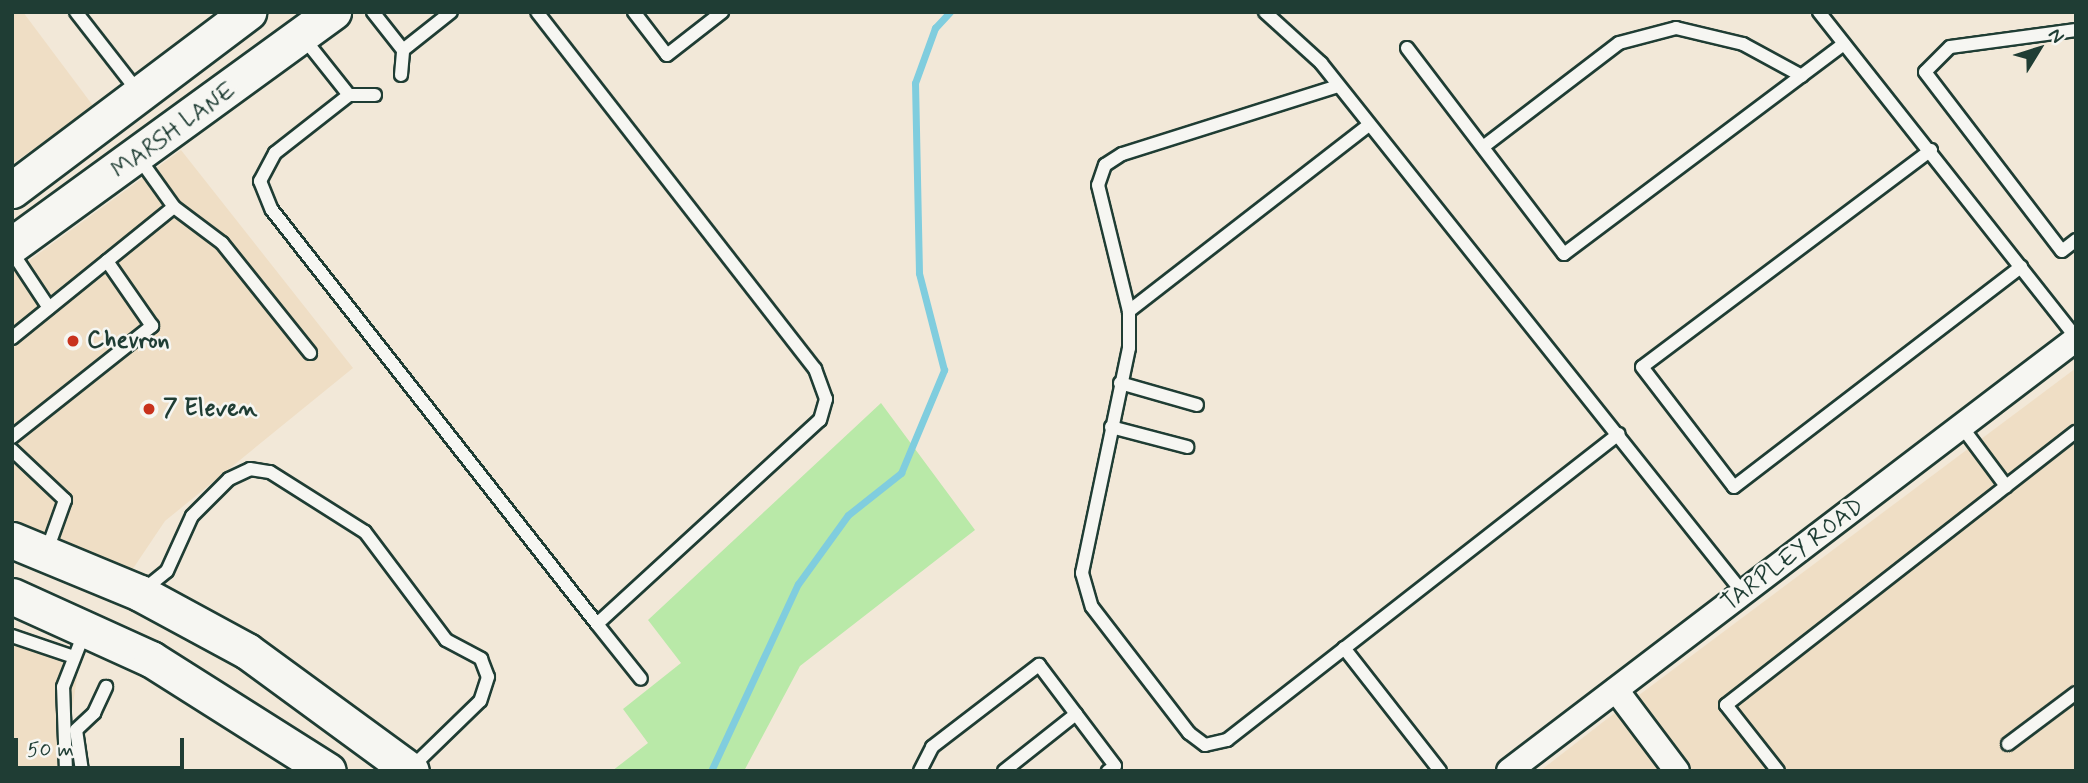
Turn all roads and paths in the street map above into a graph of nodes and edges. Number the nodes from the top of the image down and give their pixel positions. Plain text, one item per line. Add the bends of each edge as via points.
1 (76, 12) edge
2 (248, 12) edge
3 (333, 12) edge
4 (373, 12) edge
5 (450, 12) edge
6 (537, 12) edge
7 (634, 12) edge
8 (722, 12) edge
9 (1265, 12) edge
10 (1819, 12) edge
11 (2076, 30) edge
12 (302, 36) junction
13 (1844, 44) junction
14 (1407, 48) dead end
15 (403, 50) junction
16 (401, 75) dead end
17 (1802, 76) junction
18 (1338, 86) junction
19 (139, 94) junction
20 (349, 95) junction
21 (375, 95) dead end
22 (1369, 125) junction
23 (1483, 147) junction
24 (1931, 150) junction
25 (139, 158) junction
26 (12, 190) edge
27 (174, 208) junction
28 (2076, 240) edge
29 (12, 246) edge
30 (12, 252) edge
31 (107, 261) junction
32 (2021, 267) junction
33 (49, 308) junction
34 (1129, 311) junction
35 (12, 338) edge
36 (2076, 339) edge
37 (310, 353) dead end
38 (1120, 383) junction
39 (1197, 405) dead end
40 (1111, 426) junction
41 (1962, 427) junction
42 (2076, 432) edge
43 (1618, 435) junction
44 (12, 437) edge
45 (1187, 447) dead end
46 (12, 450) edge
47 (2006, 486) junction
48 (12, 540) edge
49 (46, 554) junction
50 (140, 593) junction
51 (1743, 593) junction
52 (12, 596) edge
53 (597, 624) junction
54 (12, 636) edge
55 (80, 642) junction
56 (1344, 648) junction
57 (641, 679) dead end
58 (106, 687) dead end
59 (1616, 690) junction
60 (2076, 693) edge
61 (1076, 714) junction
62 (2008, 744) dead end
63 (410, 770) edge
64 (922, 770) edge
65 (1776, 770) edge
66 (66, 771) edge
67 (82, 771) edge
68 (328, 771) edge
69 (1004, 771) edge
70 (1108, 771) edge
71 (1440, 771) edge
72 (1509, 771) edge
73 (1677, 771) edge

1 - 19 lane
2 - 19 main road, MARSH LANE
3 - 12 main road, MARSH LANE
4 - 15 lane
5 - 15 lane
6 - 53 lane via 815,369 826,399 820,420
7 - 8 lane via 667,55
9 - 18 lane
10 - 13 lane
11 - 28 lane via 1950,47 1925,72 2062,251
12 - 20 lane
12 - 25 main road, MARSH LANE
13 - 17 lane
13 - 24 lane
14 - 23 lane
15 - 16 lane
17 - 23 lane via 1743,44 1676,28 1619,43
17 - 23 lane via 1564,254
18 - 22 lane
18 - 34 lane via 1122,154 1105,165 1098,185
19 - 26 main road, MARSH LANE
20 - 21 lane
20 - 53 lane via 275,153 260,181 272,210
22 - 34 lane
22 - 43 lane via 1589,407
24 - 32 lane
24 - 32 lane via 1642,368 1725,476 1734,487
25 - 27 lane
25 - 29 main road, MARSH LANE
27 - 31 lane
27 - 37 lane via 222,243
30 - 33 lane
31 - 33 lane
31 - 44 lane via 152,326
32 - 36 lane
33 - 35 lane
34 - 38 lane
36 - 41 street, TARPLEY ROAD
38 - 39 lane
38 - 40 lane
40 - 45 lane
40 - 56 lane via 1082,573 1092,607 1189,733 1205,745 1227,740
41 - 47 lane
41 - 51 street, TARPLEY ROAD
42 - 47 lane
43 - 51 lane
43 - 56 lane
46 - 49 lane via 65,500
47 - 65 lane via 1726,705
48 - 49 main road
49 - 50 main road
50 - 63 main road via 281,674
50 - 63 lane via 167,571 192,516 229,479 250,469 271,472 365,532 446,640 481,659 488,677 481,701
51 - 59 street, TARPLEY ROAD
52 - 55 main road
53 - 57 lane
54 - 55 lane
55 - 66 lane via 63,687
55 - 68 main road via 211,693
56 - 71 lane
58 - 67 lane via 94,713 76,730
59 - 72 street, TARPLEY ROAD
59 - 73 street
60 - 62 lane
61 - 64 lane via 1039,665 932,747
61 - 69 lane
61 - 70 lane via 1115,765

